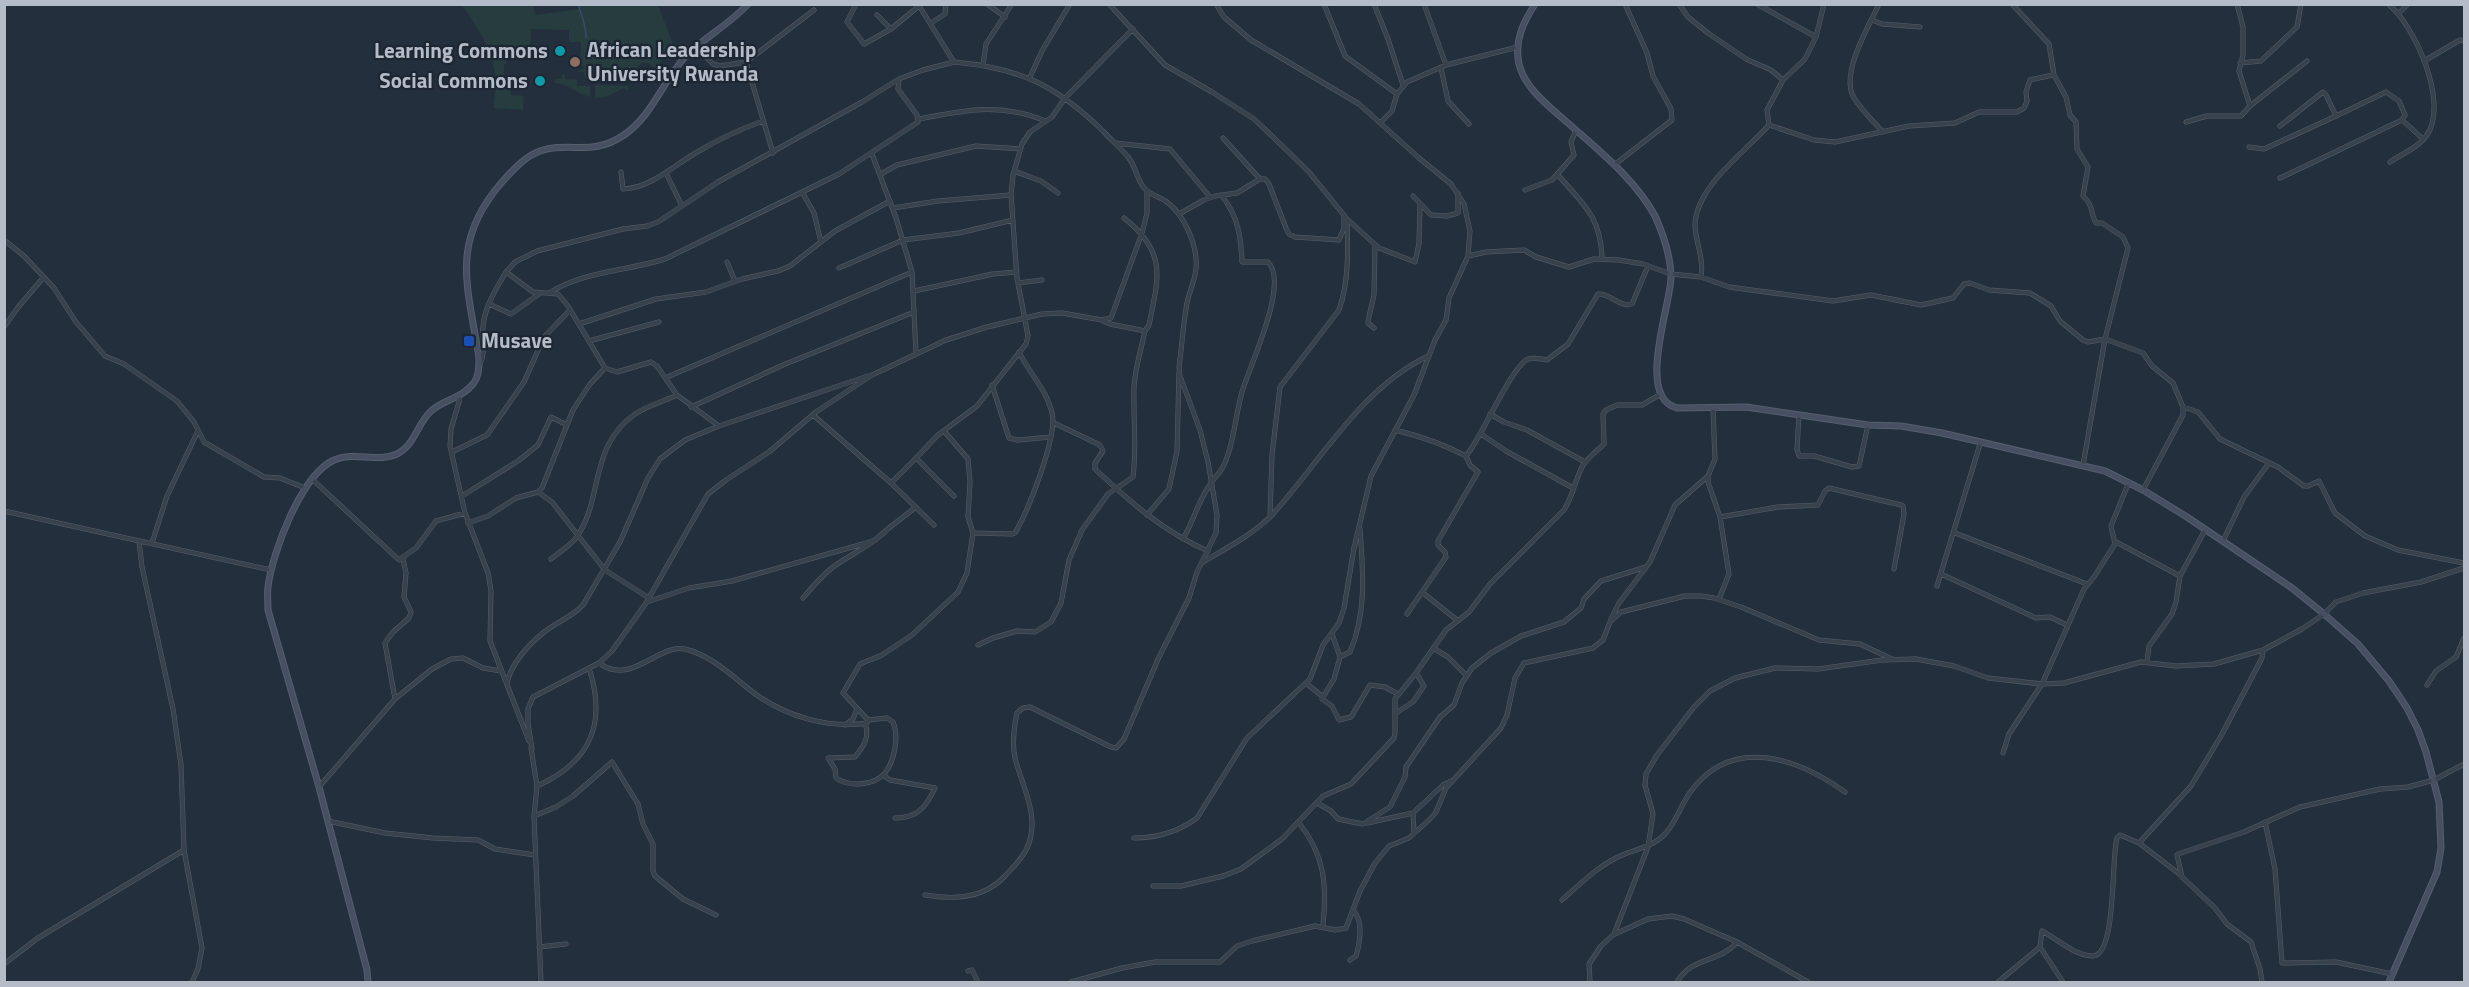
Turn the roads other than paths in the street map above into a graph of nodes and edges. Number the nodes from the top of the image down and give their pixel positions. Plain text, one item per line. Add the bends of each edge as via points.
1 (748, 4) edge
2 (856, 4) edge
3 (946, 4) edge
4 (987, 4) edge
5 (1012, 4) edge
6 (1070, 4) edge
7 (1109, 4) edge
8 (1216, 4) edge
9 (1324, 4) edge
10 (1374, 4) edge
11 (1424, 4) edge
12 (1535, 4) edge
13 (1625, 4) edge
14 (1679, 4) edge
15 (1757, 4) edge
16 (1824, 4) edge
17 (1879, 4) edge
18 (2012, 4) edge
19 (2237, 4) edge
20 (2301, 4) edge
21 (2388, 4) edge
22 (2408, 4) edge
23 (919, 5) edge
24 (814, 10) dead end
25 (2399, 13) junction
26 (877, 15) dead end
27 (1005, 16) junction
28 (1872, 20) junction
29 (931, 23) junction
30 (1920, 27) dead end
31 (891, 29) junction
32 (1133, 29) junction
33 (1816, 37) junction
34 (2464, 41) edge
35 (700, 42) junction
36 (1518, 47) junction
37 (2307, 61) dead end
38 (2424, 61) junction
39 (747, 62) junction
40 (954, 62) junction
41 (2240, 63) junction
42 (983, 65) junction
43 (1444, 67) junction
44 (2054, 75) junction
45 (1030, 77) junction
46 (899, 79) junction
47 (1783, 80) junction
48 (1403, 85) junction
49 (1397, 94) junction
50 (1065, 98) junction
51 (2250, 106) junction
52 (2336, 116) junction
53 (918, 119) junction
54 (763, 120) junction
55 (2402, 120) junction
56 (1046, 121) junction
57 (2186, 122) dead end
58 (1380, 123) junction
59 (1469, 124) dead end
60 (1769, 125) junction
61 (2280, 126) dead end
62 (1576, 130) junction
63 (1883, 132) junction
64 (1223, 138) dead end
65 (2423, 139) junction
66 (1114, 143) junction
67 (2249, 147) dead end
68 (1020, 148) junction
69 (773, 153) junction
70 (872, 154) junction
71 (2390, 162) dead end
72 (1614, 165) junction
73 (1014, 171) junction
74 (621, 172) dead end
75 (666, 173) junction
76 (881, 174) junction
77 (1557, 174) junction
78 (2280, 178) dead end
79 (1260, 179) junction
80 (1526, 190) dead end
81 (1147, 191) junction
82 (802, 192) junction
83 (1458, 192) junction
84 (1058, 193) dead end
85 (1011, 195) junction
86 (1222, 196) junction
87 (1413, 196) dead end
88 (1210, 198) junction
89 (890, 201) junction
90 (682, 206) junction
91 (1420, 206) junction
92 (893, 208) junction
93 (1179, 214) junction
94 (1346, 217) junction
95 (1124, 218) dead end
96 (1013, 220) junction
97 (1142, 233) junction
98 (4, 240) edge
99 (903, 240) junction
100 (821, 242) junction
101 (1375, 244) junction
102 (1468, 256) junction
103 (1602, 259) junction
104 (727, 262) dead end
105 (1648, 266) junction
106 (839, 268) dead end
107 (506, 272) junction
108 (912, 272) junction
109 (1017, 272) junction
110 (1671, 274) junction
111 (1701, 277) junction
112 (43, 278) junction
113 (1042, 280) dead end
114 (735, 281) junction
115 (1018, 283) junction
116 (914, 291) junction
117 (548, 293) junction
118 (539, 294) junction
119 (489, 304) junction
120 (570, 310) junction
121 (914, 312) junction
122 (1024, 319) junction
123 (1102, 320) junction
124 (659, 322) dead end
125 (579, 324) junction
126 (4, 327) edge
127 (1374, 328) dead end
128 (1145, 331) junction
129 (2105, 339) junction
130 (589, 341) junction
131 (1019, 352) junction
132 (916, 354) junction
133 (1428, 356) junction
134 (479, 366) junction
135 (605, 368) junction
136 (1179, 369) junction
137 (872, 375) junction
138 (665, 378) junction
139 (992, 385) junction
140 (1661, 394) junction
141 (677, 395) junction
142 (459, 396) junction
143 (691, 407) junction
144 (2183, 407) junction
145 (1713, 409) junction
146 (1490, 414) junction
147 (813, 415) junction
148 (1799, 415) junction
149 (1054, 423) junction
150 (567, 425) junction
151 (1868, 425) junction
152 (719, 426) junction
153 (1395, 430) junction
154 (944, 431) junction
155 (198, 432) junction
156 (1481, 434) junction
157 (1052, 437) junction
158 (1980, 444) junction
159 (452, 452) junction
160 (1466, 456) junction
161 (916, 458) junction
162 (1585, 462) junction
163 (2269, 463) junction
164 (2083, 465) junction
165 (1708, 476) junction
166 (312, 479) junction
167 (1212, 482) junction
168 (2129, 482) junction
169 (891, 483) junction
170 (305, 488) junction
171 (1573, 488) junction
172 (1116, 489) junction
173 (2143, 490) junction
174 (538, 492) junction
175 (462, 496) junction
176 (954, 496) dead end
177 (916, 507) junction
178 (4, 511) edge
179 (465, 513) junction
180 (1147, 515) junction
181 (1270, 517) junction
182 (1720, 517) junction
183 (468, 523) junction
184 (934, 525) dead end
185 (1359, 525) junction
186 (890, 528) junction
187 (2205, 530) junction
188 (1954, 532) junction
189 (973, 533) junction
190 (577, 536) junction
191 (1184, 539) junction
192 (139, 541) junction
193 (2223, 541) junction
194 (2116, 542) junction
195 (152, 543) junction
196 (1208, 551) junction
197 (404, 559) junction
198 (551, 559) dead end
199 (1202, 562) junction
200 (2464, 563) edge
201 (1646, 567) junction
202 (2464, 568) edge
203 (1894, 569) dead end
204 (271, 570) junction
205 (605, 570) junction
206 (1941, 574) junction
207 (2180, 576) junction
208 (2087, 584) junction
209 (1937, 585) dead end
210 (1423, 593) junction
211 (803, 598) dead end
212 (1719, 599) junction
213 (648, 600) junction
214 (1407, 614) dead end
215 (2324, 614) junction
216 (1457, 620) junction
217 (1610, 622) junction
218 (2067, 625) junction
219 (1332, 633) junction
220 (2464, 638) edge
221 (978, 645) dead end
222 (1433, 648) junction
223 (2263, 650) junction
224 (1340, 657) junction
225 (1893, 660) junction
226 (2147, 662) junction
227 (599, 663) junction
228 (589, 668) junction
229 (501, 671) junction
230 (1416, 673) junction
231 (1467, 676) junction
232 (1306, 683) junction
233 (507, 684) junction
234 (2042, 684) junction
235 (2427, 686) dead end
236 (1398, 694) junction
237 (1323, 696) junction
238 (395, 699) junction
239 (857, 709) junction
240 (1395, 713) junction
241 (866, 722) junction
242 (844, 725) junction
243 (532, 749) junction
244 (2003, 753) dead end
245 (2464, 764) edge
246 (883, 775) junction
247 (2434, 780) junction
248 (1452, 781) junction
249 (537, 786) junction
250 (319, 787) junction
251 (1845, 792) dead end
252 (1317, 802) junction
253 (1413, 813) junction
254 (534, 816) junction
255 (895, 818) dead end
256 (327, 821) junction
257 (1299, 822) junction
258 (2265, 822) junction
259 (1364, 825) junction
260 (1414, 833) junction
261 (1134, 838) dead end
262 (2139, 843) junction
263 (1648, 847) junction
264 (184, 850) junction
265 (536, 855) junction
266 (2182, 877) junction
267 (1153, 886) dead end
268 (925, 895) dead end
269 (1562, 900) dead end
270 (1353, 910) junction
271 (716, 915) dead end
272 (1323, 925) junction
273 (1614, 934) junction
274 (1737, 942) junction
275 (566, 944) dead end
276 (539, 947) junction
277 (2040, 947) junction
278 (1350, 960) dead end
279 (4, 964) edge
280 (968, 971) dead end
281 (2393, 974) junction
282 (192, 982) edge
283 (368, 982) edge
284 (541, 982) edge
285 (978, 982) edge
286 (1071, 982) edge
287 (1590, 982) edge
288 (1677, 982) edge
289 (1808, 982) edge
290 (1998, 982) edge
291 (2063, 982) edge
292 (2262, 982) edge
293 (2389, 982) edge

1 - 35 main road
2 - 31 street via 847,22 863,44
3 - 29 street via 945,14
4 - 27 street
5 - 27 street
6 - 45 street
7 - 32 street
8 - 58 street via 1224,17 1251,40 1359,104
9 - 49 street via 1345,56
10 - 48 street
11 - 43 street
12 - 36 main road via 1524,22
13 - 72 street via 1672,120
14 - 47 street via 1708,33
15 - 33 street
16 - 33 street
17 - 28 street
18 - 44 street via 2049,44
19 - 41 street via 2243,27
20 - 41 street via 2297,27 2261,61
21 - 25 street
22 - 25 street
23 - 29 street
23 - 31 street
24 - 39 street
25 - 38 street
26 - 31 street
27 - 42 street via 986,44
28 - 30 street
28 - 63 street via 1853,63 1851,90
29 - 40 street
32 - 50 street
32 - 94 street via 1165,65 1254,119 1309,172
33 - 47 street via 1805,59
34 - 38 street
35 - 39 street via 713,64
35 - 134 main road via 684,58 637,125 624,135 596,147 548,149 533,154 509,174 483,205 471,231 467,259 469,305
36 - 43 street
36 - 62 main road via 1519,64 1530,87
37 - 51 street
38 - 65 street via 2434,104 2430,128
39 - 54 street
40 - 42 street
40 - 46 street
41 - 51 street
42 - 45 street
43 - 48 street
43 - 59 street via 1448,101
44 - 63 street via 2030,80 2026,104 2017,112 1979,112 1955,123
44 - 129 street via 2076,122 2076,146 2088,167 2083,196 2093,208 2096,223 2123,237 2127,245
45 - 50 street
46 - 53 street via 898,89
46 - 69 street
47 - 60 street via 1767,110
48 - 49 street
49 - 58 street via 1392,111
50 - 56 street
50 - 66 street
51 - 57 street via 2241,116 2207,116
52 - 55 street via 2386,92 2399,101 2405,115
52 - 61 street via 2323,92
52 - 67 street via 2264,149
53 - 56 street via 964,110 1009,109
53 - 70 street via 916,125
54 - 69 street
54 - 75 street via 703,148
55 - 65 street
55 - 78 street
56 - 68 street via 1030,132
58 - 83 street
60 - 63 street via 1829,142
60 - 111 street via 1720,174 1701,205 1695,225 1703,262
62 - 72 main road
62 - 77 street via 1571,142 1574,155
64 - 79 street
65 - 71 street
66 - 81 street via 1130,158
66 - 88 street via 1170,149
68 - 73 street
68 - 76 street via 976,146 897,165
69 - 90 street
70 - 76 street
70 - 82 street
72 - 110 main road via 1654,214 1668,251
73 - 84 street via 1041,181
73 - 85 street
74 - 75 street via 621,185 626,189
75 - 90 street
76 - 89 street
77 - 80 street via 1552,180
77 - 103 street via 1594,219 1601,237
79 - 86 street via 1238,193
79 - 94 street via 1269,184 1286,228 1295,237 1339,240
81 - 93 street
81 - 97 street
82 - 100 street via 814,213
82 - 117 street via 665,259 601,272
83 - 91 street via 1459,209 1455,215 1431,215
83 - 102 street via 1470,231
85 - 92 street
85 - 96 street
86 - 88 street
86 - 167 street via 1240,231 1242,262 1272,265 1275,288 1264,333 1244,385 1225,462
87 - 91 street
88 - 93 street
89 - 92 street
89 - 100 street
90 - 107 street via 647,226 537,251 515,262
91 - 101 street via 1415,262
92 - 99 street
93 - 136 street via 1192,241 1196,272 1186,306
94 - 101 street
94 - 181 street via 1346,275 1339,310 1280,387
95 - 97 street
96 - 99 street via 959,233
96 - 109 street
97 - 123 street via 1114,314
97 - 128 street via 1155,258 1158,277
98 - 112 street via 24,255
99 - 106 street
99 - 108 street
100 - 114 street via 790,266
101 - 127 street via 1374,295 1368,321
102 - 103 street via 1524,250 1569,267
102 - 133 street via 1449,298 1446,320
103 - 105 street
104 - 114 street
105 - 110 street
105 - 146 street via 1632,304 1626,306 1598,294 1568,344 1547,360 1524,362
107 - 118 street
107 - 119 street
108 - 116 street
108 - 138 street
109 - 115 street
109 - 116 street via 984,275
110 - 111 street
110 - 140 main road via 1657,354
111 - 129 street via 1728,287 1828,301 1871,295 1918,305 1953,298 1965,284 1974,283 1989,290 2030,293 2051,306 2060,321 2083,340
112 - 126 street
112 - 155 street via 105,356 124,364 177,401
113 - 115 street
114 - 125 street via 706,292 656,299
115 - 122 street
116 - 121 street
117 - 118 street
117 - 120 street via 558,294
118 - 119 street via 511,314
119 - 134 street
120 - 125 street
120 - 159 street via 544,337 524,382 487,435
121 - 132 street
121 - 143 street
122 - 123 street via 1062,313
122 - 131 street via 1028,336
122 - 132 street via 946,340
123 - 128 street
124 - 130 street
125 - 130 street
128 - 172 street via 1134,388 1133,477
129 - 144 street via 2143,353 2152,366 2173,382
129 - 164 street
130 - 135 street
131 - 139 street
131 - 149 street via 1046,398
132 - 137 street
133 - 153 street
133 - 181 street via 1408,365 1359,410
134 - 142 main road via 474,383
135 - 138 street via 617,372 651,362
135 - 150 street via 583,395
136 - 167 street via 1200,430
136 - 180 street via 1177,451 1169,489
137 - 147 street
137 - 152 street
138 - 141 street
139 - 154 street via 976,406
139 - 157 street via 1012,440
140 - 145 main road via 1668,406
140 - 162 street via 1642,405 1617,405 1606,410 1604,444
141 - 143 street
141 - 190 street via 635,414 619,430 602,454 593,496
142 - 159 street via 450,438
142 - 166 main road via 433,409 408,445 395,454 340,458 328,463
143 - 152 street
144 - 163 street via 2198,412 2220,439
144 - 173 street via 2181,420
145 - 148 main road via 1746,407
145 - 165 street via 1715,459
146 - 156 street
146 - 162 street
147 - 169 street
147 - 213 street via 769,452 711,491
148 - 151 main road
148 - 151 street via 1799,456 1814,456 1852,467 1859,466
149 - 157 street
149 - 172 street via 1102,448 1094,466
150 - 174 street via 547,480
150 - 175 street via 551,417 538,445
151 - 158 main road via 1911,428
152 - 205 street via 686,440 660,459
153 - 160 street via 1427,438
153 - 185 street via 1371,476
154 - 161 street
154 - 189 street via 968,459 968,517
155 - 170 street via 212,448 264,477 280,478
155 - 195 street via 167,496
156 - 160 street
156 - 171 street
157 - 189 street via 1016,533
158 - 164 main road
158 - 188 street
159 - 175 street
160 - 210 street via 1478,472 1438,540 1446,557
161 - 169 street
161 - 176 street
162 - 171 street
163 - 193 street via 2244,497
163 - 200 street via 2304,486 2319,481 2336,513 2365,536 2398,550
164 - 168 main road
165 - 182 street
165 - 201 street via 1675,505
166 - 170 main road
166 - 197 street via 394,558
167 - 191 street
167 - 196 street via 1216,528
168 - 173 main road
168 - 194 street via 2111,526
169 - 177 street
170 - 204 main road via 295,504
171 - 216 street via 1570,500 1554,522
172 - 180 street
172 - 221 street via 1107,494 1082,530 1069,560 1061,603 1051,622 1035,632 1017,632
173 - 187 main road
174 - 183 street via 516,498 488,516
174 - 190 street via 552,502
175 - 179 street
177 - 184 street
177 - 186 street
178 - 192 street
179 - 183 street
179 - 197 street via 436,521
180 - 191 street
181 - 199 street
182 - 203 street via 1768,508 1818,505 1830,488 1900,505 1904,514
182 - 212 street via 1729,574
183 - 229 street via 488,573 490,641
185 - 219 street via 1344,608
185 - 224 street via 1364,571 1357,636 1350,652
186 - 211 street via 873,544 833,567
186 - 213 street via 863,544
187 - 193 main road
187 - 207 street
188 - 206 street
188 - 208 street
189 - 239 street via 967,573 958,592 912,635 860,664 843,693
190 - 198 street
190 - 205 street
191 - 196 street
192 - 195 street
192 - 264 street via 176,729
193 - 215 main road
194 - 207 street
194 - 208 street
195 - 204 street
196 - 199 street
197 - 238 street via 404,597 410,618 385,643
199 - 268 street via 1189,598 1119,745 1111,747 1030,707 1023,708 1017,713 1015,757 1033,824 1022,857 991,889 948,899
201 - 217 street via 1614,609
201 - 231 street via 1601,581 1572,617 1521,636 1491,653
202 - 215 street via 2421,582 2363,593 2336,602
204 - 250 main road via 267,589 270,620
205 - 213 street
205 - 233 street via 575,614 531,644 508,676
206 - 209 street
206 - 218 street via 2036,618 2050,616
207 - 226 street via 2172,614 2149,646
208 - 218 street
210 - 214 street
210 - 216 street
212 - 217 street via 1701,596 1668,600 1621,612
212 - 225 street via 1819,640 1860,644
213 - 227 street
215 - 223 street
215 - 247 main road via 2358,644 2389,681 2418,730
216 - 222 street
217 - 248 street via 1607,635 1593,648 1524,663 1515,678 1501,728
218 - 234 street
219 - 224 street
219 - 232 street
220 - 235 street via 2456,657 2436,671
222 - 230 street
222 - 231 street
223 - 226 street via 2214,664 2176,666
223 - 262 street via 2236,709 2191,786
224 - 237 street via 1334,679
225 - 234 street via 1929,661 1988,678
225 - 263 street via 1818,669 1762,670 1710,691 1657,754 1646,774 1653,814
226 - 234 street via 2064,683
227 - 228 street
227 - 242 street via 616,670 685,649 717,664 772,705 810,719
228 - 243 street via 533,697 528,709
228 - 249 street via 596,690 597,715 588,744 566,770
229 - 233 street
229 - 238 street via 463,658 451,659
230 - 236 street
230 - 240 street via 1424,686 1413,702
231 - 259 street via 1454,705 1440,717 1412,756 1390,807
232 - 237 street
232 - 261 street via 1247,738 1197,818 1176,831
233 - 243 street
234 - 244 street via 2008,734
236 - 237 street via 1370,684 1352,717 1339,720
236 - 240 street
238 - 250 street
239 - 241 street
239 - 242 street via 853,719
240 - 252 street via 1395,732 1389,744 1352,784
241 - 242 street
241 - 246 street via 887,718 896,729 895,746
241 - 246 street via 866,741 855,757 828,758 836,778 844,784 855,785
243 - 249 street
245 - 247 street
246 - 255 street via 890,780 935,788 919,813
247 - 258 street via 2300,807
247 - 281 main road via 2441,849 2437,872
248 - 253 street
248 - 260 street via 1437,812
249 - 254 street
250 - 256 main road
251 - 263 street via 1826,778 1785,761 1764,756 1729,761 1703,777 1667,831
252 - 257 street
252 - 259 street via 1338,819
253 - 259 street
253 - 260 street
254 - 265 street
254 - 271 street via 573,796 612,762 638,804 653,844 655,876 683,899
256 - 265 street via 385,833 478,840 495,849
256 - 283 main road
257 - 267 street via 1241,869 1181,886
257 - 272 street via 1314,845 1324,878
258 - 266 street via 2178,854
258 - 281 street via 2275,869 2282,963 2336,962
260 - 270 street via 1389,846 1375,863
262 - 266 street
262 - 277 street via 2126,836 2117,838 2111,925 2099,955 2092,957 2073,950 2042,931
263 - 269 street via 1605,864
263 - 273 street
264 - 279 street via 58,925
264 - 282 street via 201,942 201,958
265 - 276 street
266 - 292 street via 2227,924 2251,942
270 - 272 street via 1346,928 1335,930
270 - 278 street via 1359,917 1360,938 1356,956
272 - 286 street via 1237,946 1220,962 1155,962
273 - 274 street via 1648,919 1672,916
273 - 287 street via 1589,964
274 - 288 street via 1687,968
274 - 289 street
275 - 276 street
276 - 284 street
277 - 290 street
277 - 291 street
280 - 285 street via 972,970
281 - 293 main road

